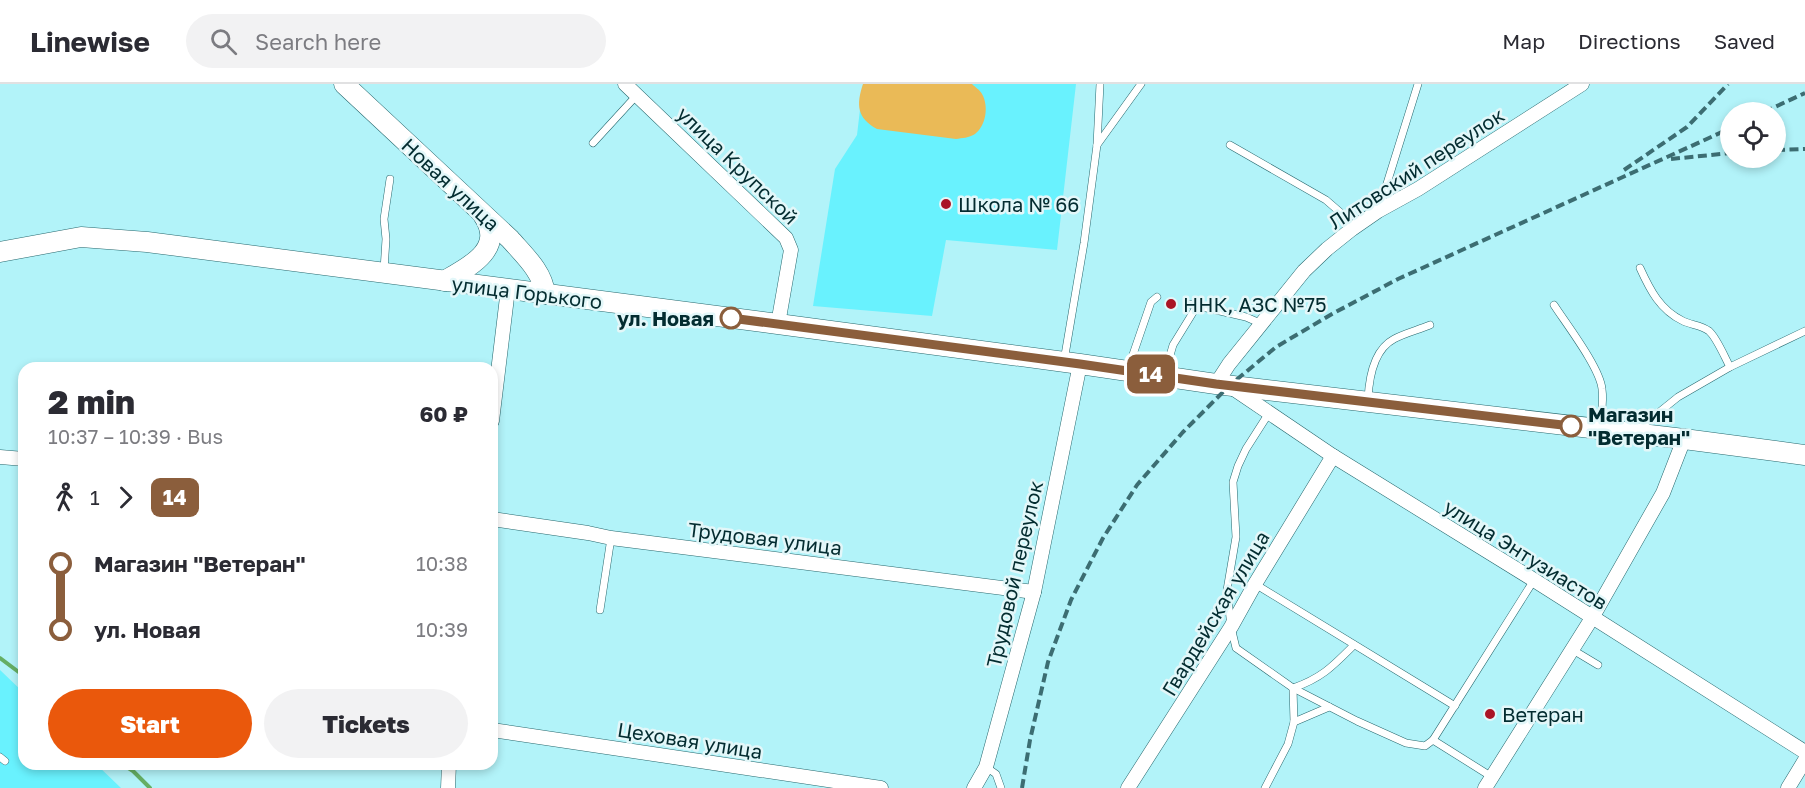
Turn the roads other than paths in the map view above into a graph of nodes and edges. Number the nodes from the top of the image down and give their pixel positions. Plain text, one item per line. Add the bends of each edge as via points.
1 (344, 84) edge
2 (625, 84) edge
3 (1100, 84) edge
4 (1141, 84) edge
5 (1418, 84) edge
6 (1582, 84) edge
7 (637, 95) junction
8 (593, 143) dead end
9 (1097, 145) junction
10 (1230, 145) dead end
11 (390, 179) dead end
12 (480, 211) junction
13 (1378, 211) junction
14 (1352, 229) junction
15 (0, 252) edge
16 (1640, 268) dead end
17 (383, 273) junction
18 (444, 281) junction
19 (508, 289) junction
20 (545, 294) junction
21 (1157, 297) dead end
22 (1554, 305) dead end
23 (778, 324) junction
24 (1262, 324) junction
25 (1430, 325) dead end
26 (1805, 331) edge
27 (1072, 364) junction
28 (1730, 367) junction
29 (1128, 371) junction
30 (498, 372) edge
31 (1164, 376) junction
32 (1222, 385) junction
33 (1367, 402) junction
34 (1269, 413) junction
35 (1600, 429) junction
36 (1633, 433) junction
37 (1684, 439) junction
38 (1805, 455) edge
39 (1333, 456) junction
40 (0, 457) edge
41 (18, 458) edge
42 (498, 520) edge
43 (611, 538) junction
44 (1534, 580) junction
45 (1256, 584) junction
46 (1034, 592) junction
47 (600, 610) dead end
48 (1592, 618) junction
49 (1231, 627) junction
50 (1354, 645) junction
51 (1573, 650) junction
52 (1598, 665) dead end
53 (1293, 688) junction
54 (1329, 706) junction
55 (1455, 706) junction
56 (1294, 722) junction
57 (498, 731) edge
58 (1433, 740) junction
59 (1805, 752) edge
60 (1805, 760) edge
61 (986, 766) junction
62 (449, 770) edge
63 (1489, 783) edge
64 (448, 788) edge
65 (881, 788) edge
66 (974, 788) edge
67 (1001, 788) edge
68 (1128, 788) edge
69 (1265, 788) edge
70 (1788, 788) edge

1 - 12 main road, Новая улица
2 - 7 street, улица Крупской
3 - 9 lane
4 - 9 lane
5 - 13 lane
6 - 13 street, Литовский переулок
7 - 8 lane
7 - 23 street, улица Крупской via 790,244
9 - 27 lane
10 - 14 lane via 1326,200
11 - 17 lane via 384,219
12 - 18 main road via 489,224 487,249 473,264
12 - 20 main road, Новая улица via 526,256 542,279
13 - 14 street, Литовский переулок
14 - 24 street, Литовский переулок via 1304,272
15 - 17 main road, улица Горького via 89,236
16 - 28 lane via 1653,296 1664,308 1684,322 1712,333
17 - 18 main road, улица Горького
18 - 19 main road, улица Горького
19 - 20 main road, улица Горького
19 - 30 street
20 - 23 main road, улица Горького
21 - 29 lane via 1151,302
22 - 35 lane via 1598,374 1603,402
23 - 27 main road, улица Горького
24 - 31 lane via 1193,305 1173,345
24 - 32 street, Литовский переулок via 1229,364
25 - 33 lane via 1392,340 1379,353
26 - 28 lane
27 - 29 main road, улица Горького
27 - 46 street, Трудовой переулок
28 - 36 lane via 1678,397
29 - 31 main road, улица Горького
31 - 32 main road, улица Горького
32 - 33 main road, улица Горького
32 - 34 street, улица Энтузиастов
33 - 35 main road, улица Горького
34 - 39 street, улица Энтузиастов
34 - 49 lane via 1242,458 1233,482 1236,537 1227,590
35 - 36 main road, улица Горького
36 - 37 main road, улица Горького
37 - 38 main road, улица Горького
37 - 48 street via 1663,493
39 - 44 street, улица Энтузиастов
39 - 45 street, Гвардейская улица
40 - 41 street
42 - 43 street, Трудовая улица
43 - 46 street, Трудовая улица
43 - 47 lane
44 - 48 street, улица Энтузиастов
44 - 55 lane
45 - 49 street, Гвардейская улица
45 - 50 lane
46 - 61 street, Трудовой переулок
48 - 51 street
48 - 59 street, улица Энтузиастов
49 - 53 lane via 1236,648
49 - 68 street, Гвардейская улица
50 - 53 lane via 1323,675
50 - 55 lane
51 - 52 lane
51 - 63 street
53 - 54 lane
53 - 56 lane
54 - 56 lane
54 - 58 lane via 1406,742 1425,746
55 - 58 lane
56 - 69 lane via 1288,744
57 - 65 street, Цеховая улица
58 - 63 lane
60 - 70 street
61 - 66 street, Трудовой переулок
61 - 67 lane via 996,774
62 - 64 street

